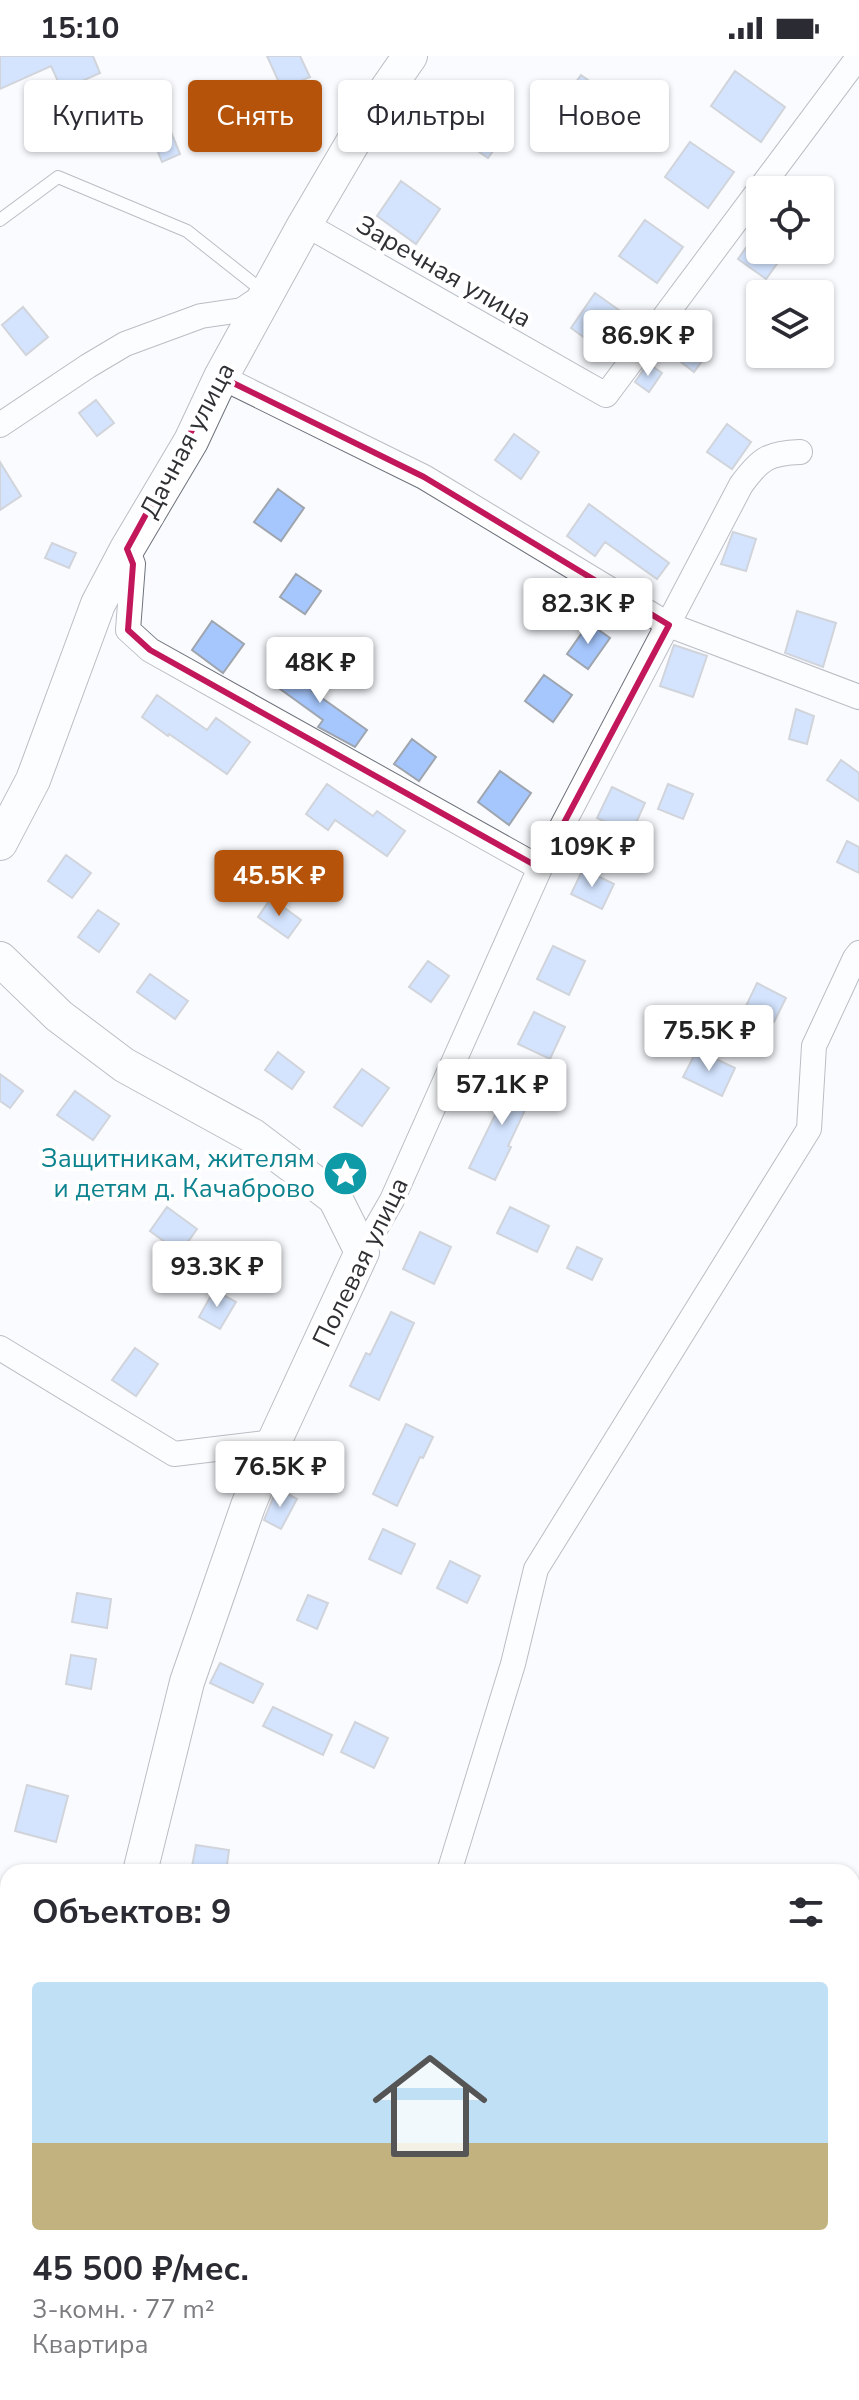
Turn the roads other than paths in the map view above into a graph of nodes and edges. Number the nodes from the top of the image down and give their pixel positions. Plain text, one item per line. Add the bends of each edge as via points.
1 (410, 56) edge
2 (859, 56) edge
3 (0, 220) edge
4 (305, 224) junction
5 (266, 294) junction
6 (221, 377) junction
7 (0, 425) edge
8 (800, 452) dead end
9 (127, 549) junction
10 (669, 625) junction
11 (859, 697) edge
12 (0, 843) edge
13 (540, 868) junction
14 (859, 953) edge
15 (0, 959) edge
16 (362, 1252) junction
17 (0, 1348) edge
18 (274, 1442) junction
19 (142, 1864) edge
20 (451, 1864) edge

1 - 4 street, Дачная улица
2 - 4 street, Заречная улица via 606,395
3 - 5 lane via 58,177 187,231
4 - 5 street, Дачная улица
5 - 6 street, Дачная улица
5 - 7 street via 242,310 201,316 125,344
6 - 9 street, Дачная улица via 191,441
6 - 10 street via 424,477
8 - 10 street, Полевая улица via 777,453 756,464
9 - 12 street, Дачная улица via 98,604 33,780
9 - 13 street via 133,564 128,630 150,650
10 - 11 street
10 - 13 street, Полевая улица
13 - 16 street, Полевая улица via 392,1200
14 - 20 street via 814,1046 809,1129 536,1569 513,1664
15 - 16 street via 59,1016 124,1065 253,1136 335,1198
16 - 18 street, Полевая улица
17 - 18 street via 174,1454
18 - 19 street, Полевая улица via 187,1682

